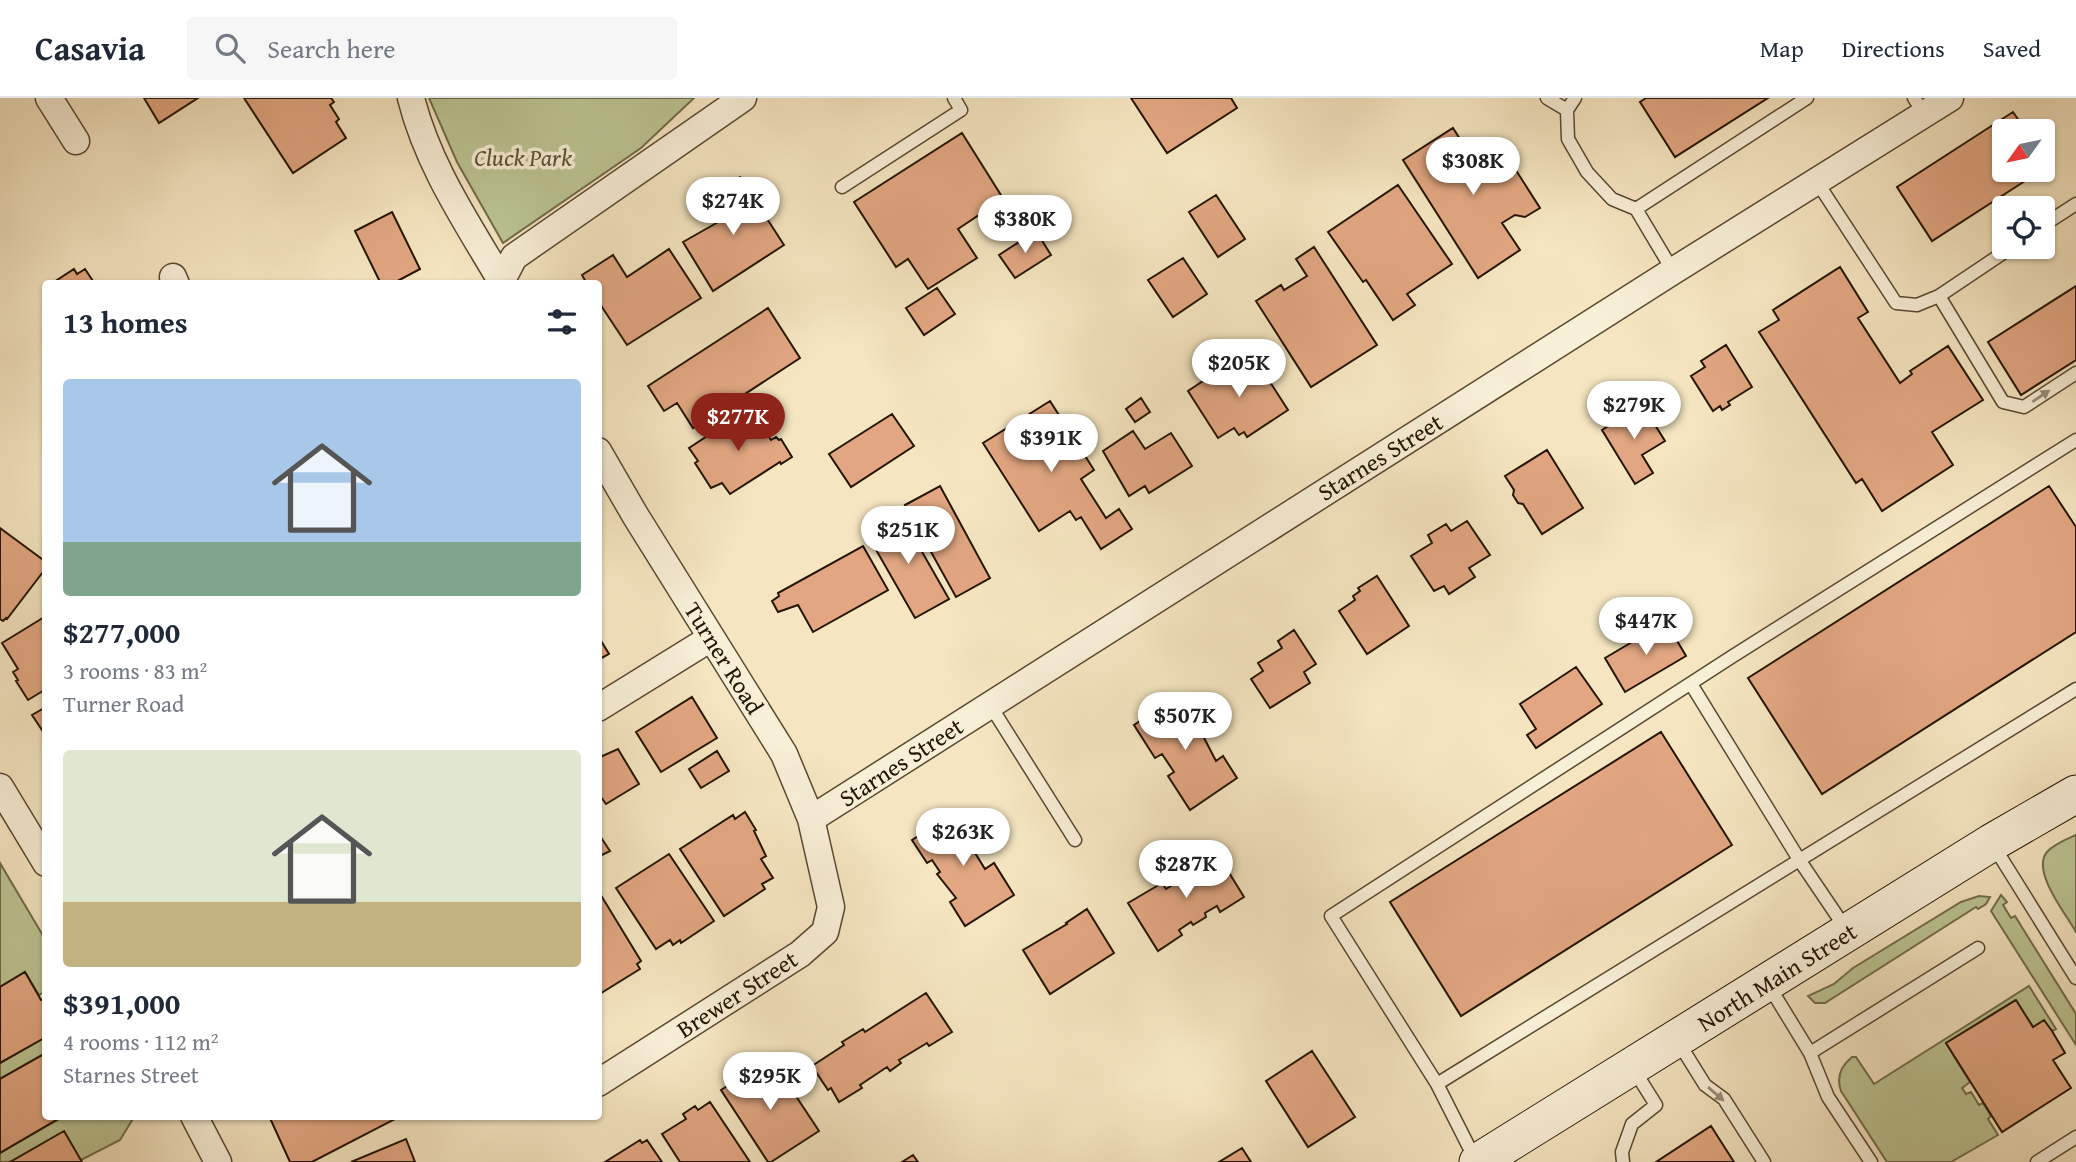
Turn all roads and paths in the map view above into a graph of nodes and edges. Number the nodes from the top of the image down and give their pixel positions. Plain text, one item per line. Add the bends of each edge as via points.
1 (49, 98) edge
2 (411, 98) edge
3 (743, 98) edge
4 (954, 98) edge
5 (1547, 98) edge
6 (1575, 98) edge
7 (1807, 98) edge
8 (1950, 98) edge
9 (1919, 106) edge
10 (1567, 110) junction
11 (76, 141) dead end
12 (1817, 182) junction
13 (842, 187) dead end
14 (2076, 204) edge
15 (1636, 209) junction
16 (2055, 218) edge
17 (1994, 259) edge
18 (1673, 271) junction
19 (500, 280) edge
20 (503, 280) edge
21 (1939, 296) junction
22 (2076, 373) edge
23 (2076, 440) edge
24 (602, 458) edge
25 (711, 638) junction
26 (1691, 684) junction
27 (2076, 689) edge
28 (990, 705) junction
29 (602, 706) edge
30 (0, 788) edge
31 (2076, 794) edge
32 (811, 819) junction
33 (1075, 840) dead end
34 (1991, 843) junction
35 (42, 856) edge
36 (1800, 861) junction
37 (825, 876) joint
38 (1848, 932) junction
39 (1978, 948) dead end
40 (2072, 963) edge
41 (2076, 978) edge
42 (1767, 983) junction
43 (1676, 1040) junction
44 (1810, 1053) junction
45 (1632, 1067) junction
46 (602, 1080) edge
47 (1437, 1084) junction
48 (196, 1120) edge
49 (2076, 1138) edge
50 (1496, 1158) edge
51 (218, 1162) edge
52 (1623, 1162) edge
53 (1764, 1162) edge
54 (1871, 1162) edge
55 (2037, 1162) edge

1 - 11 street
2 - 19 street via 418,125 451,197
3 - 20 street via 514,257
4 - 13 lane via 961,110
5 - 10 lane
6 - 10 lane
7 - 15 lane
8 - 9 street, Starnes Street
9 - 12 street, Starnes Street
10 - 15 lane via 1568,139 1587,172 1612,199
12 - 18 street, Starnes Street
12 - 21 lane via 1896,303 1917,305
14 - 16 lane
15 - 18 lane
17 - 21 lane
18 - 28 street, Starnes Street
21 -> 22 lane via 2003,402 2024,407
23 - 26 lane
24 - 25 street, Turner Road
25 - 29 street
25 - 32 street, Turner Road via 784,754
26 - 36 lane
26 - 47 lane via 1331,916
27 - 36 lane
28 - 32 street, Starnes Street
28 - 33 lane
30 - 35 street
31 - 34 main road, North Main Street
32 - 37 street, Turner Road
34 - 38 main road, North Main Street
34 - 40 lane
36 - 38 lane
36 - 47 lane
37 - 46 street, Brewer Street via 831,907 825,932 800,954
38 - 42 main road, North Main Street
39 - 44 lane
40 - 41 lane
42 - 43 main road, North Main Street
42 - 44 lane
43 - 45 main road, North Main Street
43 -> 53 lane via 1705,1085 1724,1099
44 - 54 lane via 1828,1097
45 - 50 main road, North Main Street
45 - 52 lane via 1656,1105 1632,1124
47 - 50 lane
48 - 51 street
49 - 55 lane

